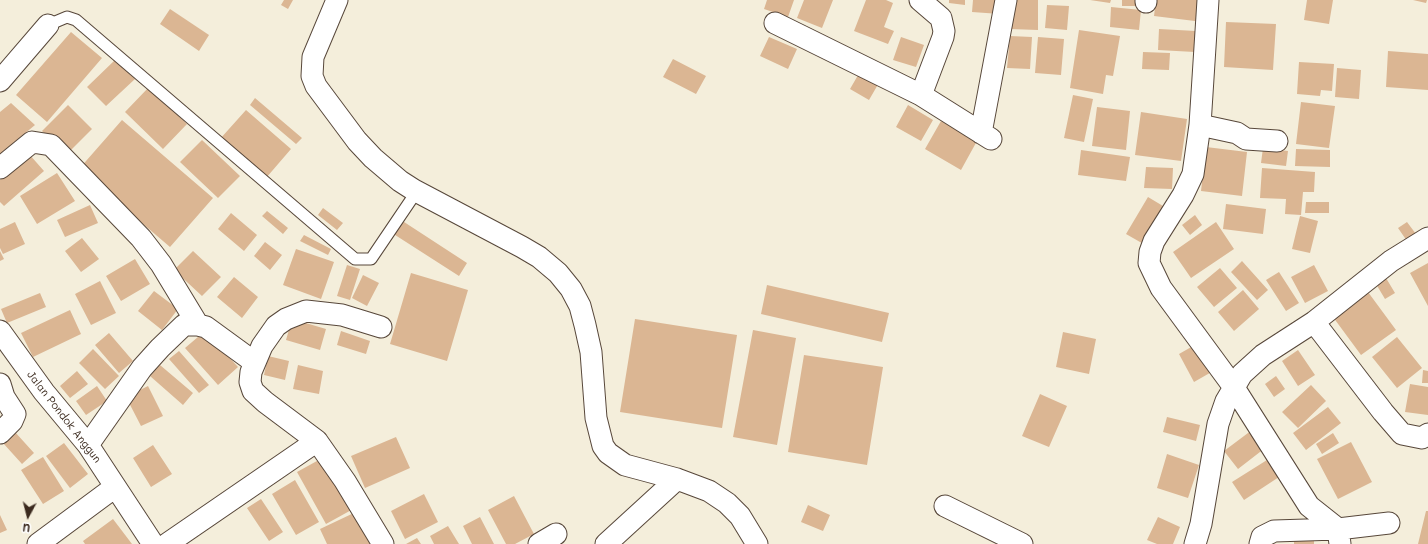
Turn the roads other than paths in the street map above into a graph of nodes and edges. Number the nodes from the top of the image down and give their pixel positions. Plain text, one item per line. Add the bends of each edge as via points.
1 (337, 0) edge
2 (920, 0) edge
3 (1006, 0) edge
4 (1208, 0) edge
5 (775, 23) dead end
6 (48, 25) joint
7 (0, 81) edge
8 (920, 95) junction
9 (1200, 125) junction
10 (1277, 141) dead end
11 (0, 168) edge
12 (417, 191) junction
13 (1428, 238) edge
14 (1314, 322) junction
15 (198, 325) junction
16 (381, 327) dead end
17 (0, 331) edge
18 (21, 361) junction
19 (254, 362) junction
20 (0, 381) edge
21 (0, 384) edge
22 (1233, 386) junction
23 (0, 433) edge
24 (1428, 434) edge
25 (317, 441) junction
26 (88, 445) junction
27 (677, 479) junction
28 (115, 486) junction
29 (945, 506) dead end
30 (1389, 523) dead end
31 (1339, 536) edge
32 (38, 544) edge
33 (152, 544) edge
34 (166, 544) edge
35 (383, 544) edge
36 (606, 544) edge
37 (757, 544) edge
38 (1022, 544) edge
39 (1195, 544) edge
40 (1260, 544) edge

1 - 12 street via 313,57 312,76 316,86 373,158 400,181
2 - 8 street via 941,18 944,31
3 - 8 street via 986,136
4 - 9 street
5 - 8 street
6 - 7 street
6 - 12 lane via 67,18 76,20 355,259 371,259
9 - 10 street via 1236,133 1246,139
9 - 22 street via 1190,183 1154,241 1149,263 1160,288
11 - 15 street via 32,142 51,145 141,238 161,264
12 - 27 street via 522,247 558,273 580,306 585,325 591,352 596,418 603,446 616,460 625,465
13 - 14 street via 1391,261
14 - 22 street via 1251,363
14 - 24 street via 1402,434 1422,438
15 - 19 street via 214,331
15 - 26 street via 181,327 160,348 142,368
16 - 19 street via 342,315 306,311 286,318 276,326
17 - 18 street, Jalan Pondok Anggun
18 - 20 street via 4,373
18 - 26 street, Jalan Pondok Anggun
19 - 25 street via 250,382 253,391
21 - 23 street via 4,397 15,414
22 - 31 street via 1309,506
22 - 39 street via 1214,441 1206,499
25 - 34 street
25 - 35 street via 346,481
26 - 28 street, Jalan Pondok Anggun
27 - 36 street
27 - 37 street via 709,491 727,503 740,516
28 - 32 street
28 - 33 street, Jalan Pondok Anggun
29 - 38 street
30 - 31 street
31 - 40 street via 1274,531 1262,537

